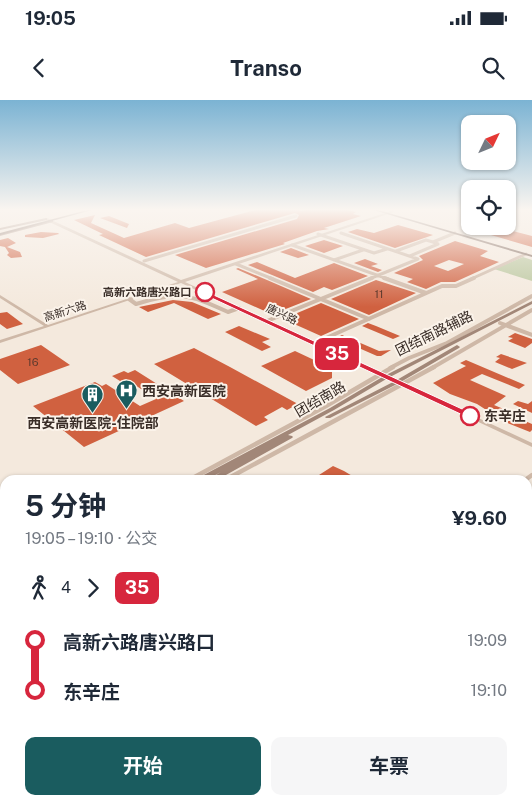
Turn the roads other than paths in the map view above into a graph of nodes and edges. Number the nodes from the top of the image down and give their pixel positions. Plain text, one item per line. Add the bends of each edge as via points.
1 (100, 242) edge
2 (102, 242) edge
3 (209, 242) edge
4 (299, 242) edge
5 (301, 242) edge
6 (340, 242) edge
7 (368, 242) edge
8 (421, 242) edge
9 (433, 242) edge
10 (485, 242) edge
11 (496, 242) edge
12 (292, 245) junction
13 (387, 248) junction
14 (364, 250) junction
15 (396, 251) junction
16 (532, 252) edge
17 (526, 254) junction
18 (409, 256) junction
19 (532, 256) edge
20 (334, 260) junction
21 (144, 261) junction
22 (236, 264) junction
23 (377, 276) junction
24 (182, 280) junction
25 (426, 293) junction
26 (0, 296) edge
27 (532, 296) edge
28 (128, 299) junction
29 (320, 299) junction
30 (532, 302) edge
31 (532, 306) edge
32 (239, 308) junction
33 (532, 310) edge
34 (369, 319) junction
35 (269, 320) junction
36 (502, 324) junction
37 (45, 325) junction
38 (532, 335) edge
39 (0, 340) edge
40 (317, 343) junction
41 (385, 374) junction
42 (402, 382) junction
43 (532, 440) edge
44 (532, 445) edge
45 (198, 475) edge
46 (210, 475) edge
47 (222, 475) edge
48 (234, 475) edge

1 - 24 street, 唐兴路
2 - 21 street, 唐兴路
3 - 21 street
4 - 24 street, 高新六路
5 - 12 street, 高新六路
6 - 14 street
7 - 13 street
8 - 15 street
9 - 18 street via 438,244
10 - 17 main road
11 - 16 main road
12 - 20 street
12 - 22 street, 高新六路
13 - 14 street via 374,253
13 - 15 street
14 - 20 street
15 - 18 street
17 - 19 main road
17 - 25 street via 456,286 442,286
18 - 23 street via 418,259
20 - 23 street
21 - 24 street, 唐兴路
22 - 24 street, 高新六路
22 - 29 street
23 - 25 street
23 - 29 street
24 - 28 street, 高新六路
24 - 32 street, 唐兴路
24 - 35 street, 唐兴路
24 - 37 street, 高新六路
25 - 34 street
26 - 37 street
27 - 41 street, 团结南路辅路
28 - 32 street via 136,304 166,294 181,294 228,312
28 - 37 street, 高新六路
29 - 34 street
29 - 35 street
30 - 41 main road, 团结南路
31 - 36 main road, 团结南路
32 - 35 street, 唐兴路
33 - 36 street
34 - 40 street
35 - 40 street, 唐兴路
36 - 38 street
36 - 42 main road, 团结南路
37 - 39 street, 高新六路
40 - 41 street, 唐兴路
41 - 42 street, 唐兴路
41 - 45 street, 团结南路辅路
41 - 46 main road, 团结南路 via 332,409
42 - 43 street, 唐兴路
42 - 44 street, 唐兴路
42 - 47 main road, 团结南路
42 - 48 street

